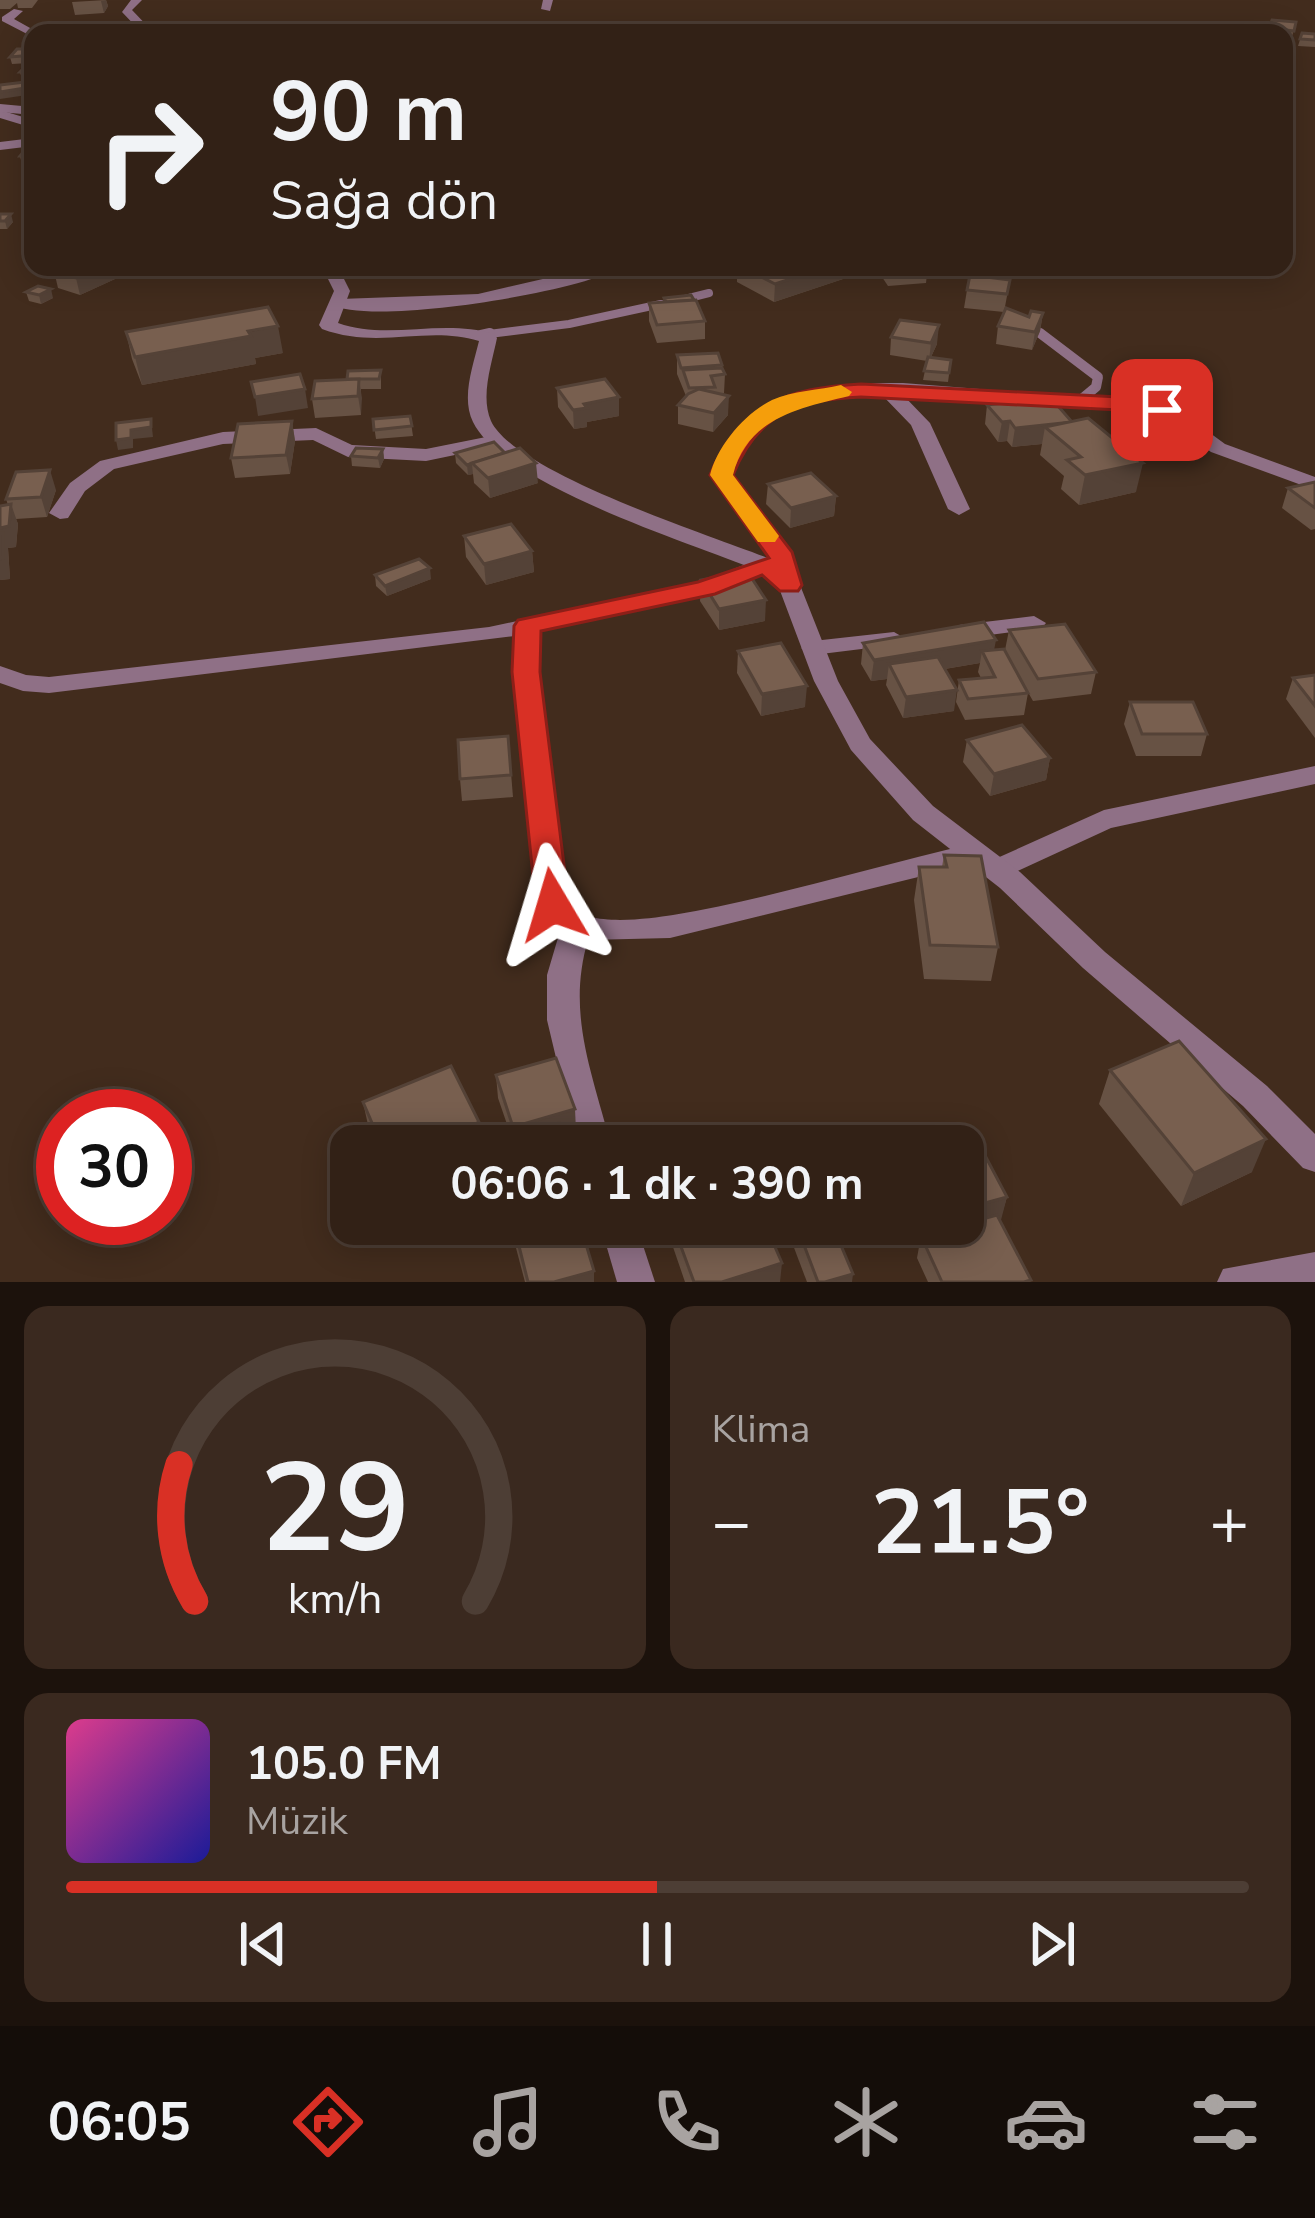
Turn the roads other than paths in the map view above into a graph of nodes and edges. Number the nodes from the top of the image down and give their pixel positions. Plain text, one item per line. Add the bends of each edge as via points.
1 (137, 0) edge
2 (18, 11) dead end
3 (139, 24) edge
4 (24, 28) edge
5 (334, 276) edge
6 (582, 276) edge
7 (709, 293) dead end
8 (340, 304) junction
9 (1010, 313) edge
10 (481, 335) junction
11 (888, 392) junction
12 (1078, 402) junction
13 (496, 441) junction
14 (1315, 484) edge
15 (959, 509) dead end
16 (61, 513) dead end
17 (765, 565) junction
18 (789, 585) junction
19 (1034, 623) edge
20 (527, 626) junction
21 (813, 648) junction
22 (1, 676) edge
23 (1315, 775) edge
24 (985, 861) junction
25 (578, 926) junction
26 (589, 1125) edge
27 (1315, 1157) edge
28 (625, 1245) edge
29 (1315, 1270) edge
30 (636, 1282) edge
31 (1236, 1282) edge

1 - 3 street via 126,10
2 - 4 street via 6,19
5 - 8 street
6 - 8 street via 508,298
7 - 10 lane
8 - 10 street via 328,326 341,332
9 - 12 lane via 1098,377
10 - 13 street via 490,344 476,395
11 - 12 street
11 - 15 street via 920,423
11 - 18 street via 821,393 778,405 725,461 721,475 779,552
12 - 14 street via 1162,410 1218,448
13 - 16 street via 425,455 348,451 316,434 223,438 107,465
13 - 17 street via 557,482
17 - 18 street
17 - 20 street via 705,588
18 - 21 street
19 - 21 street
20 - 22 street via 49,685
20 - 25 street via 553,905
21 - 24 street via 860,744 923,813
23 - 24 street via 1104,820
24 - 25 street via 670,927
24 - 27 street
25 - 26 street via 562,975 563,1020
28 - 30 street
29 - 31 street

